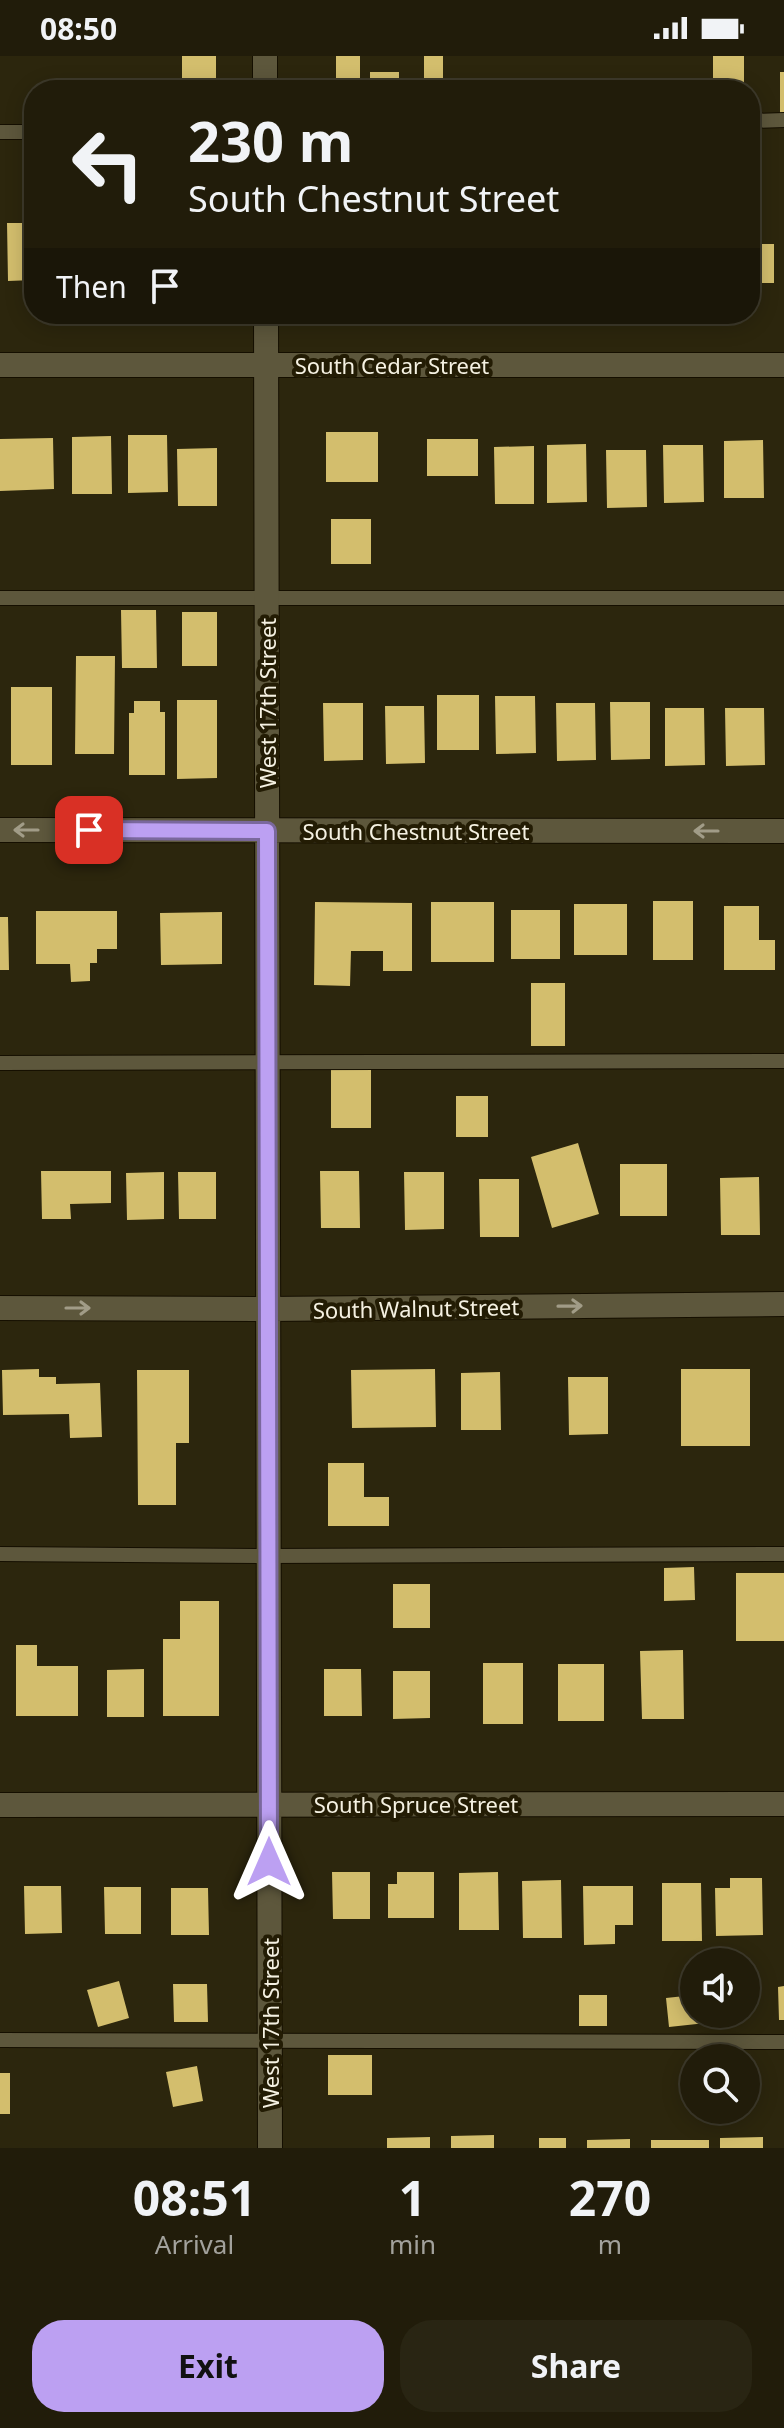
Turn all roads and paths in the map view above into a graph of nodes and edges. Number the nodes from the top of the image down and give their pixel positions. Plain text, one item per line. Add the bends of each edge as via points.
1 (265, 56) edge
2 (265, 80) edge
3 (784, 120) edge
4 (760, 121) edge
5 (0, 132) edge
6 (24, 132) edge
7 (266, 324) edge
8 (0, 365) edge
9 (266, 365) junction
10 (784, 365) edge
11 (267, 597) junction
12 (0, 598) edge
13 (784, 598) edge
14 (0, 830) edge
15 (267, 831) junction
16 (784, 831) edge
17 (784, 1061) edge
18 (268, 1062) junction
19 (0, 1063) edge
20 (784, 1304) edge
21 (0, 1308) edge
22 (268, 1309) junction
23 (0, 1554) edge
24 (784, 1554) edge
25 (269, 1556) junction
26 (269, 1803) junction
27 (784, 1804) edge
28 (0, 1805) edge
29 (270, 2039) junction
30 (0, 2040) edge
31 (784, 2042) edge
32 (270, 2148) edge

1 - 2 street
3 - 4 lane
5 - 6 lane
7 - 9 street, West 17th Street
8 - 9 street, South Cedar Street
9 - 10 street, South Cedar Street
9 - 11 street, West 17th Street
11 - 12 lane
11 - 13 lane
11 - 15 street, West 17th Street
15 -> 14 street, South Chestnut Street
16 -> 15 street, South Chestnut Street
15 - 18 street, West 17th Street
17 - 18 lane
18 - 19 lane
18 - 22 street, West 17th Street
22 -> 20 street, South Walnut Street
21 -> 22 street, South Walnut Street
22 - 25 street, West 17th Street
23 - 25 lane
24 - 25 lane
25 - 26 street, West 17th Street
26 - 27 street, South Spruce Street
26 - 28 street, South Spruce Street
26 - 29 street, West 17th Street
29 - 30 lane
29 - 31 lane
29 - 32 street, West 17th Street

